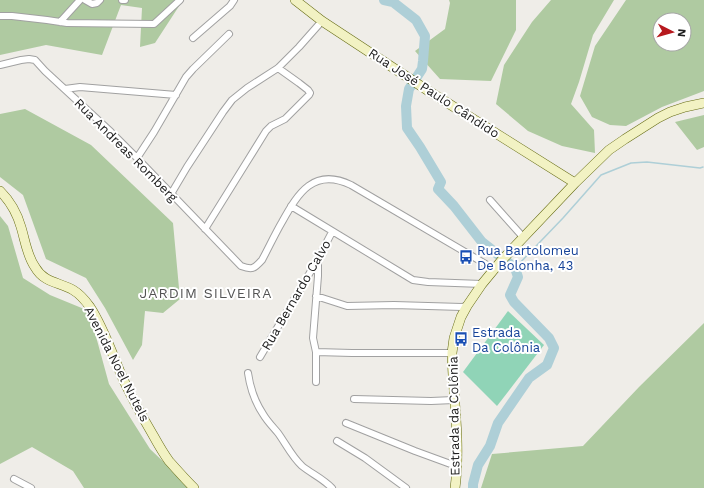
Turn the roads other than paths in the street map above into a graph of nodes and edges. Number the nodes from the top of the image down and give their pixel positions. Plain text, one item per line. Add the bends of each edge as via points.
1 (80, 0) edge
2 (85, 0) edge
3 (100, 0) edge
4 (122, 0) edge
5 (125, 0) edge
6 (180, 0) edge
7 (234, 0) edge
8 (295, 0) edge
9 (0, 16) edge
10 (322, 21) junction
11 (60, 22) junction
12 (229, 34) dead end
13 (193, 38) dead end
14 (0, 65) edge
15 (278, 68) junction
16 (65, 89) junction
17 (176, 95) junction
18 (704, 102) edge
19 (136, 158) junction
20 (574, 183) junction
21 (0, 191) edge
22 (171, 194) junction
23 (490, 200) dead end
24 (291, 206) junction
25 (205, 229) junction
26 (332, 232) junction
27 (523, 237) junction
28 (318, 259) junction
29 (494, 269) junction
30 (482, 284) junction
31 (316, 296) junction
32 (467, 306) junction
33 (316, 352) junction
34 (452, 353) junction
35 (260, 357) dead end
36 (248, 373) dead end
37 (316, 382) dead end
38 (354, 399) dead end
39 (454, 400) junction
40 (346, 422) dead end
41 (337, 441) dead end
42 (456, 466) junction
43 (14, 479) dead end
44 (31, 488) edge
45 (194, 488) edge
46 (332, 488) edge
47 (406, 488) edge
48 (455, 488) edge

1 - 11 street
2 - 3 street via 92,4
4 - 5 street
6 - 11 street via 154,24
7 - 13 street
8 - 10 street, Rua José Paulo Cândido
9 - 11 street
10 - 15 street
10 - 20 street, Rua José Paulo Cândido
12 - 17 street via 186,77
14 - 16 street, Rua Andreas Romberg via 32,59
15 - 22 street via 232,100
15 - 25 street via 310,93 285,120 266,131
16 - 17 street via 80,87
16 - 19 street, Rua Andreas Romberg
17 - 19 street
18 - 20 street, Estrada da Colônia via 664,115 624,139
19 - 22 street, Rua Andreas Romberg
20 - 27 street, Estrada da Colônia
21 - 45 street, Avenida Noel Nutels via 17,215 36,270 42,277 67,287 84,298 146,423 169,461
22 - 25 street, Rua Andreas Romberg
23 - 27 street
24 - 25 street, Rua Andreas Romberg via 262,260 257,266 250,268 241,266
24 - 26 street
24 - 29 street via 310,184 327,179 343,181
26 - 28 street, Rua Bernardo Calvo
26 - 30 street via 413,280
27 - 29 street, Estrada da Colônia
28 - 31 street
28 - 35 street, Rua Bernardo Calvo
29 - 30 street, Estrada da Colônia
30 - 32 street, Estrada da Colônia
31 - 32 street via 347,306
31 - 33 street via 313,338
32 - 34 street, Estrada da Colônia via 454,338
33 - 34 street
33 - 37 street
34 - 39 street, Estrada da Colônia
36 - 46 street via 258,406 288,449 301,465
38 - 39 street
39 - 42 street, Estrada da Colônia
40 - 42 street
41 - 47 street
42 - 48 street, Estrada da Colônia
43 - 44 street

